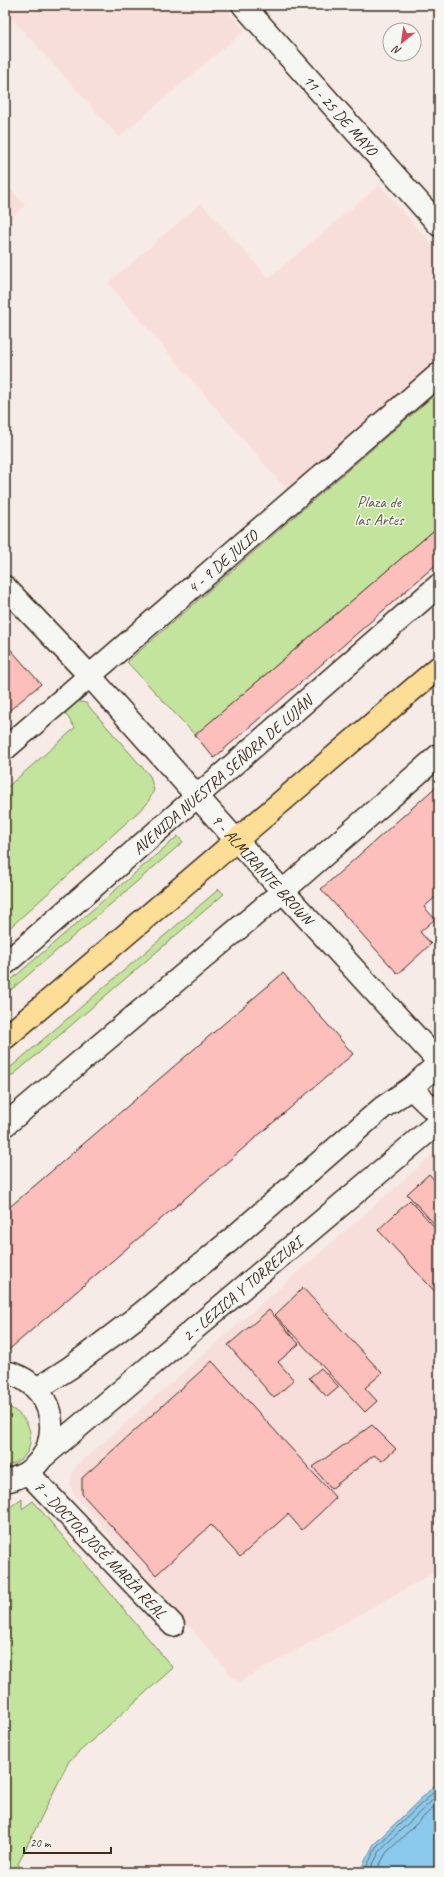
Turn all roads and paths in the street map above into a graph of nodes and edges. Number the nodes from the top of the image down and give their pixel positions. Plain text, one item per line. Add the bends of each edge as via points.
1 (243, 5) edge
2 (439, 225) edge
3 (439, 374) edge
4 (439, 585) edge
5 (5, 588) edge
6 (439, 667) edge
7 (90, 676) junction
8 (5, 749) edge
9 (439, 755) edge
10 (197, 797) junction
11 (236, 840) junction
12 (283, 891) junction
13 (5, 964) edge
14 (5, 1038) edge
15 (439, 1063) edge
16 (411, 1088) junction
17 (439, 1115) edge
18 (439, 1122) edge
19 (5, 1125) edge
20 (5, 1372) edge
21 (38, 1389) junction
22 (44, 1456) junction
23 (28, 1473) junction
24 (5, 1481) edge
25 (173, 1625) dead end

1 - 2 street, 11 - 25 DE MAYO
3 - 7 street, 4 - 9 DE JULIO
4 - 10 street, AVENIDA NUESTRA SEÑORA DE LUJÁN
5 - 7 street, 9 - ALMIRANTE BROWN
6 - 11 main road
7 - 8 street, 4 - 9 DE JULIO
7 - 10 street, 9 - ALMIRANTE BROWN
9 - 12 street
10 - 11 street, 9 - ALMIRANTE BROWN
10 - 13 street, AVENIDA NUESTRA SEÑORA DE LUJÁN
11 - 12 street, 9 - ALMIRANTE BROWN
11 - 14 main road
12 - 15 street, 9 - ALMIRANTE BROWN
12 - 19 street
15 - 16 street
16 - 17 street
16 - 21 street via 382,1108 226,1244 142,1313
18 - 22 street, 2 - LEZICA Y TORREZURI
20 - 21 street via 23,1378
21 - 22 street via 47,1404 52,1421 51,1440
22 - 23 street, 2 - LEZICA Y TORREZURI
23 - 24 street
23 - 25 street, 7 - DOCTOR JOSÉ MARÍA REAL

